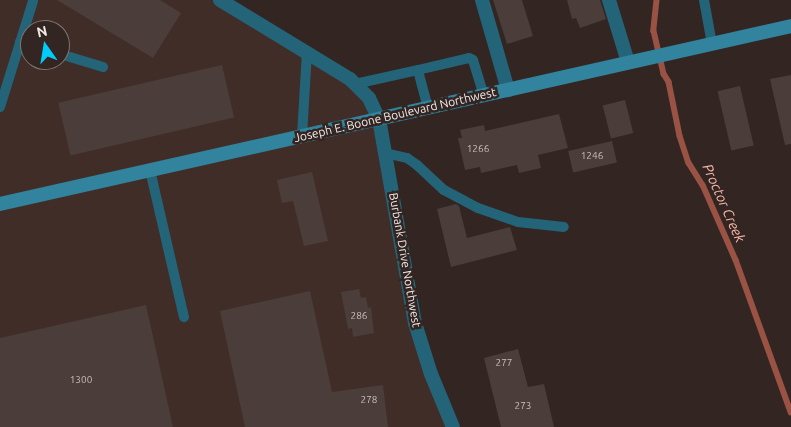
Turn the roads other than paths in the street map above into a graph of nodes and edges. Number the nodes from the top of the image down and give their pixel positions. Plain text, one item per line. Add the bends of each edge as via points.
1 (220, 0) edge
2 (482, 0) edge
3 (609, 0) edge
4 (33, 2) dead end
5 (702, 2) edge
6 (29, 20) edge
7 (791, 26) edge
8 (712, 44) junction
9 (307, 53) junction
10 (20, 56) edge
11 (70, 57) edge
12 (628, 62) junction
13 (102, 67) dead end
14 (418, 70) junction
15 (355, 84) junction
16 (508, 90) junction
17 (484, 95) junction
18 (0, 107) edge
19 (428, 108) junction
20 (380, 119) junction
21 (302, 136) junction
22 (385, 152) junction
23 (150, 170) junction
24 (0, 204) edge
25 (564, 227) dead end
26 (184, 317) dead end
27 (453, 427) edge

1 - 9 street, Burbank Drive Northwest
2 - 16 street
3 - 12 street
4 - 6 lane
5 - 8 lane
7 - 8 main road, Joseph E. Boone Boulevard Northwest
8 - 12 main road, Joseph E. Boone Boulevard Northwest
9 - 15 street, Burbank Drive Northwest
9 - 21 lane
10 - 18 lane
11 - 13 lane
12 - 16 main road, Joseph E. Boone Boulevard Northwest
14 - 15 lane
14 - 17 lane via 469,58
14 - 19 lane
15 - 20 street, Burbank Drive Northwest via 369,98
16 - 17 main road, Joseph E. Boone Boulevard Northwest
17 - 19 main road, Joseph E. Boone Boulevard Northwest
19 - 20 main road, Joseph E. Boone Boulevard Northwest
20 - 21 main road, Joseph E. Boone Boulevard Northwest
20 - 22 street, Burbank Drive Northwest
21 - 23 main road, Joseph E. Boone Boulevard Northwest
22 - 25 lane via 407,158 444,190 478,208 518,222
22 - 27 street, Burbank Drive Northwest via 415,324
23 - 24 main road, Joseph E. Boone Boulevard Northwest
23 - 26 lane

